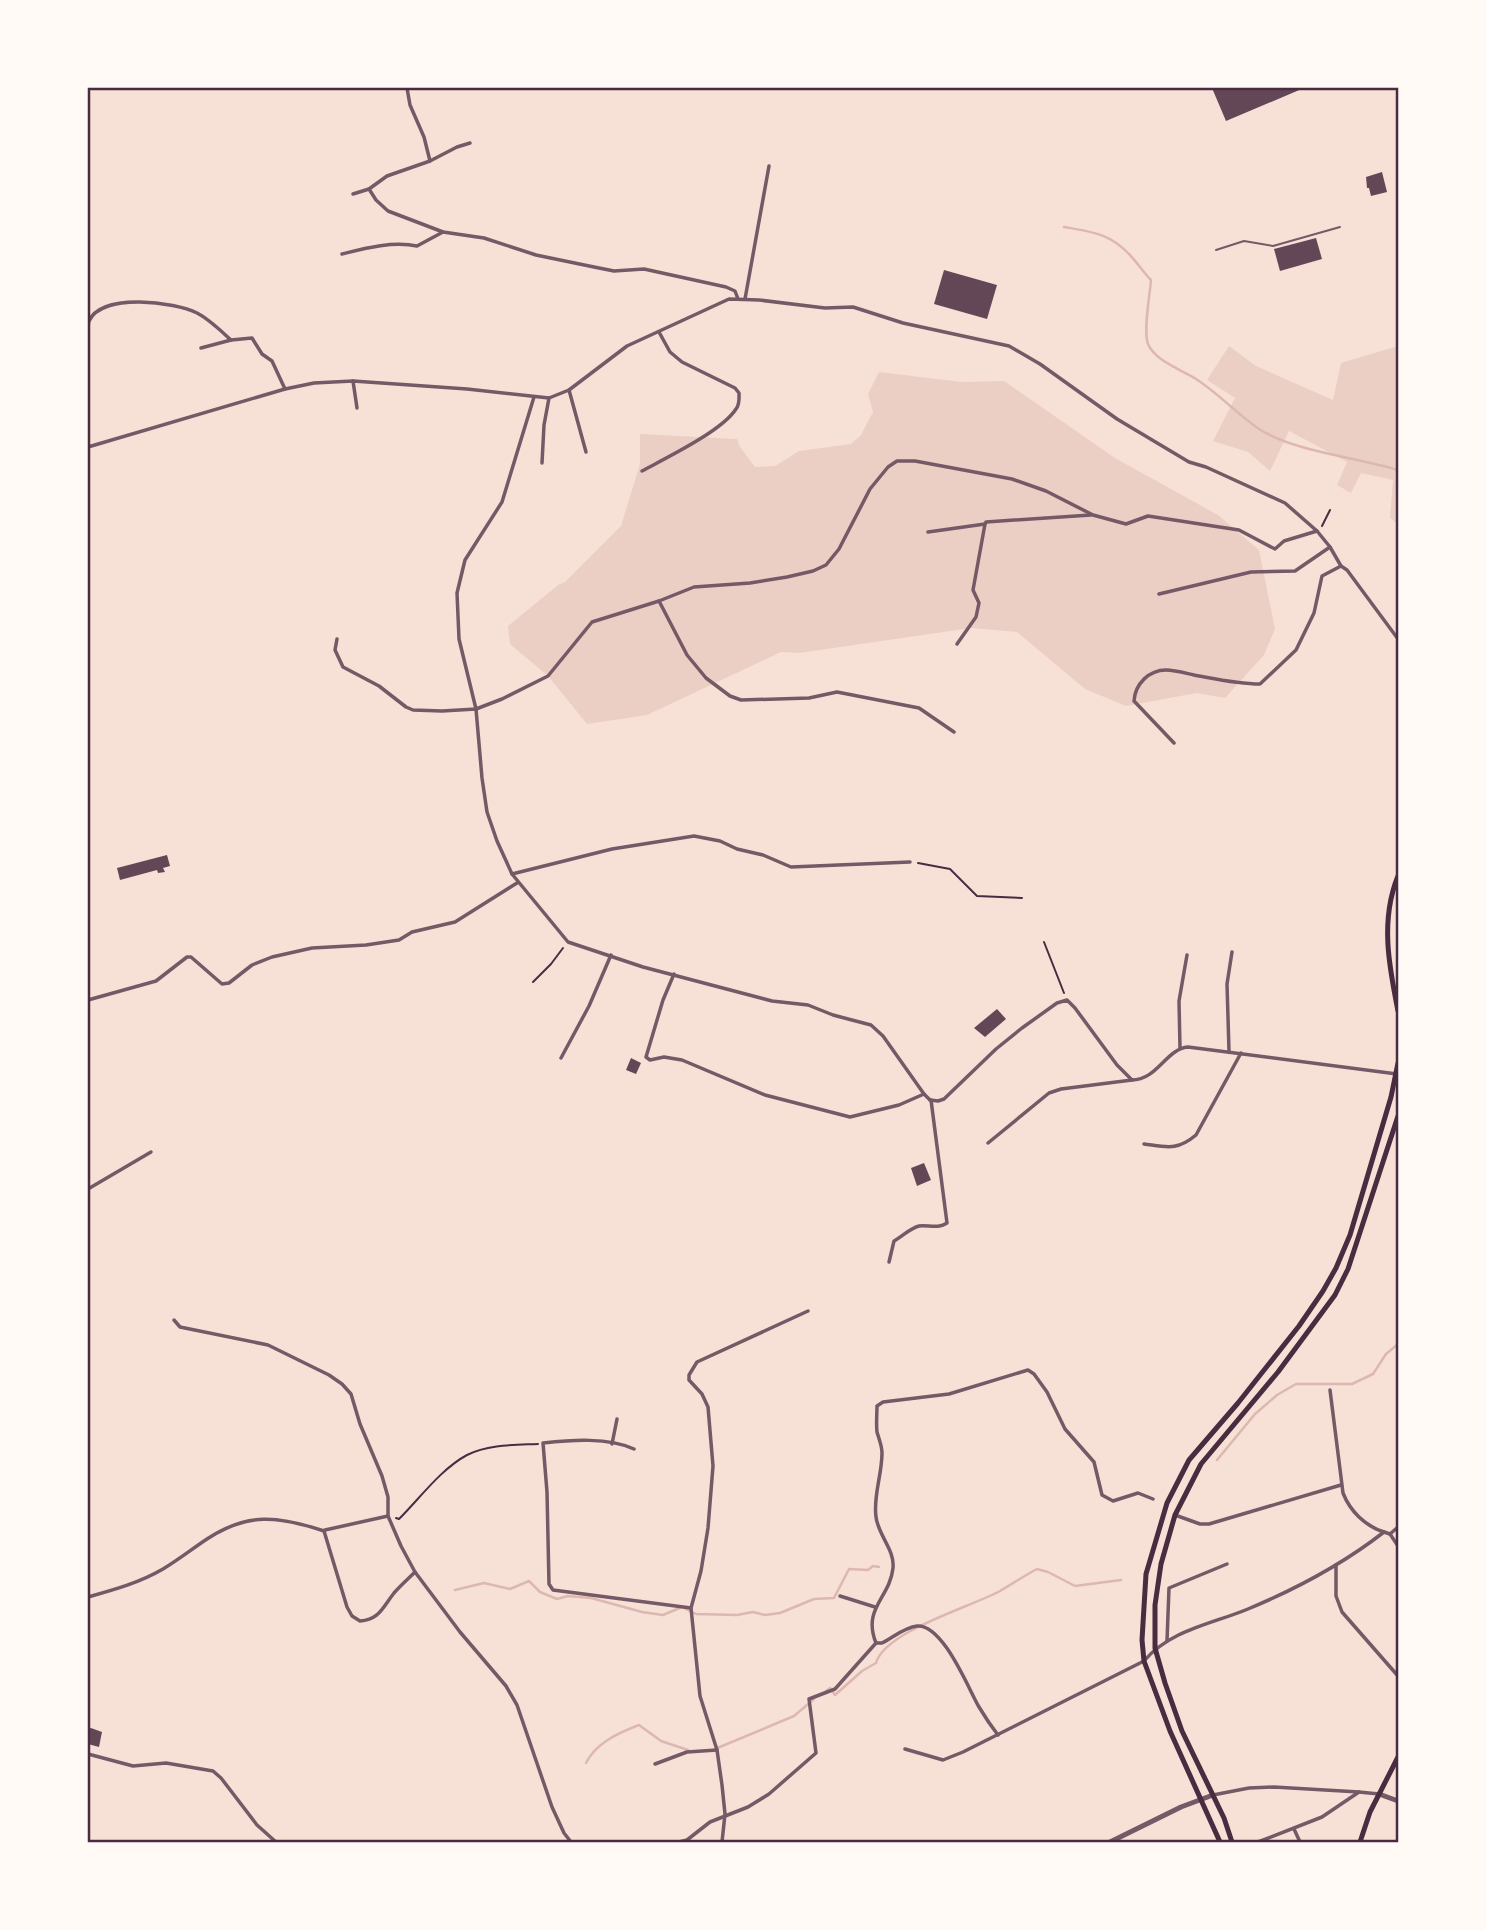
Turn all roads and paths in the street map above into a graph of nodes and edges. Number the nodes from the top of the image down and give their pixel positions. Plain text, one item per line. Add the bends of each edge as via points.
1 (407, 88) edge
2 (470, 143) dead end
3 (430, 161) junction
4 (769, 166) dead end
5 (369, 189) junction
6 (353, 194) dead end
7 (1340, 227) dead end
8 (443, 232) junction
9 (1216, 250) dead end
10 (342, 254) dead end
11 (745, 299) junction
12 (738, 300) junction
13 (88, 331) edge
14 (659, 332) junction
15 (231, 340) junction
16 (201, 348) dead end
17 (353, 381) junction
18 (285, 389) junction
19 (569, 390) junction
20 (534, 397) junction
21 (549, 398) junction
22 (357, 408) dead end
23 (88, 447) edge
24 (586, 452) dead end
25 (542, 463) dead end
26 (642, 471) dead end
27 (1330, 510) dead end
28 (1093, 515) junction
29 (985, 524) junction
30 (1317, 531) junction
31 (928, 532) dead end
32 (1330, 547) junction
33 (1341, 566) junction
34 (1159, 594) dead end
35 (659, 601) junction
36 (337, 639) dead end
37 (1398, 639) edge
38 (957, 643) dead end
39 (476, 709) junction
40 (954, 732) dead end
41 (1174, 743) dead end
42 (910, 862) joint
43 (512, 874) junction
44 (1398, 876) edge
45 (517, 883) junction
46 (1022, 898) dead end
47 (568, 942) junction
48 (1044, 942) dead end
49 (1232, 952) dead end
50 (611, 955) junction
51 (1187, 955) dead end
52 (674, 974) junction
53 (533, 982) dead end
54 (88, 1000) edge
55 (1067, 1000) junction
56 (1398, 1011) edge
57 (1180, 1048) junction
58 (1229, 1051) junction
59 (1241, 1053) junction
60 (561, 1058) dead end
61 (1398, 1063) edge
62 (1397, 1073) edge
63 (1132, 1080) junction
64 (924, 1094) junction
65 (930, 1100) junction
66 (1398, 1116) edge
67 (988, 1143) dead end
68 (1144, 1144) dead end
69 (151, 1152) dead end
70 (88, 1189) edge
71 (889, 1262) dead end
72 (808, 1311) dead end
73 (174, 1320) dead end
74 (1330, 1390) dead end
75 (617, 1419) dead end
76 (543, 1443) junction
77 (612, 1444) junction
78 (635, 1449) dead end
79 (1341, 1486) junction
80 (1153, 1499) dead end
81 (1175, 1515) junction
82 (388, 1516) junction
83 (1398, 1527) edge
84 (324, 1531) junction
85 (1384, 1532) junction
86 (1390, 1534) junction
87 (1398, 1546) edge
88 (1227, 1564) dead end
89 (1336, 1564) junction
90 (415, 1572) junction
91 (840, 1596) dead end
92 (88, 1597) edge
93 (691, 1608) junction
94 (875, 1608) junction
95 (1167, 1641) junction
96 (876, 1643) junction
97 (1155, 1648) junction
98 (1144, 1661) junction
99 (1398, 1676) edge
100 (998, 1735) junction
101 (905, 1749) dead end
102 (717, 1750) junction
103 (88, 1754) edge
104 (1398, 1757) edge
105 (655, 1764) dead end
106 (1359, 1792) junction
107 (1379, 1794) junction
108 (1213, 1795) junction
109 (1202, 1798) junction
110 (1398, 1801) edge
111 (725, 1814) junction
112 (1293, 1828) junction
113 (275, 1843) edge
114 (572, 1843) edge
115 (679, 1843) edge
116 (722, 1843) edge
117 (1110, 1843) edge
118 (1220, 1843) edge
119 (1232, 1843) edge
120 (1258, 1843) edge
121 (1300, 1843) edge
122 (1360, 1843) edge

1 - 3 street
2 - 3 street
3 - 5 street via 387,176
4 - 11 street
5 - 6 street
5 - 8 street via 388,211
7 - 9 lane via 1273,246 1244,241
8 - 10 street via 417,246 388,244
8 - 12 street via 614,271 644,269 716,284 734,291
11 - 12 street
11 - 30 street via 853,307 902,323 1009,346 1189,462 1285,503
12 - 14 street via 729,299
13 - 15 street via 89,321 101,310 158,301 201,314
14 - 19 street via 627,345
14 - 26 street via 682,362 736,388 739,404 713,429
15 - 16 street
15 - 18 street via 254,340 275,365
17 - 18 street
17 - 20 street
17 - 22 street
18 - 23 street
19 - 21 street
19 - 24 street
20 - 21 street
20 - 39 street via 502,502 465,560 459,579 459,639
21 - 25 street
27 - 30 path
28 - 29 street
28 - 30 street via 1126,524 1148,516 1216,525 1239,530 1275,549 1284,541
28 - 35 street via 1012,479 897,461 870,489 826,565 750,583 694,587
29 - 31 street
29 - 38 street via 974,590 979,603 976,617
30 - 32 street
32 - 33 street
32 - 34 street via 1295,571 1251,572
33 - 37 street
33 - 41 street via 1322,576 1314,613 1296,650 1260,684 1168,670 1146,677 1134,701
35 - 39 street via 592,622 548,676
35 - 40 street via 687,655 706,678 730,696 741,700 809,698 837,692 919,708
36 - 39 street via 335,650 343,667 406,707
39 - 43 street via 488,812
42 - 43 street via 791,867 694,836 612,849
42 - 46 path via 950,869 977,896
43 - 45 street
44 - 56 main road via 1387,932
45 - 47 street
45 - 54 street via 455,922 412,932 399,940 312,948 272,957 222,984 187,957 156,981
47 - 50 street
47 - 53 path
48 - 55 path
49 - 58 street via 1227,984
50 - 52 street
50 - 60 street
51 - 57 street via 1179,1001
52 - 64 street via 772,1001 808,1005 871,1025
52 - 64 street via 646,1057 650,1060 682,1060 765,1095 850,1117
55 - 63 street
55 - 65 street via 1021,1028 944,1099
57 - 58 street
57 - 63 street via 1147,1077
58 - 59 street
59 - 62 street
59 - 68 street via 1196,1135 1175,1148
61 - 62 main road
62 - 98 main road via 1350,1235 1336,1268 1298,1326 1189,1460 1167,1503 1146,1574
63 - 67 street via 1049,1093
64 - 65 street
65 - 71 street via 947,1223 919,1226 894,1241
66 - 81 main road via 1348,1269 1335,1294 1278,1372 1201,1464
69 - 70 street
72 - 93 street via 697,1362 688,1375 708,1407 713,1466 708,1528
73 - 82 street via 180,1326 268,1346 342,1384 351,1394 382,1476
74 - 79 street
75 - 77 street
76 - 77 street via 578,1439
76 - 82 path via 469,1454 399,1519
76 - 93 street via 550,1587
77 - 78 street
79 - 81 street via 1209,1524
79 - 85 street via 1355,1512 1370,1528
80 - 94 street via 1138,1493 1113,1500 1102,1495 1094,1462 1065,1429 1041,1382 1028,1370 949,1394 889,1399 877,1406 882,1452 875,1499 878,1527 893,1563 890,1580
81 - 97 main road via 1157,1587
82 - 84 street
82 - 90 street
83 - 86 street
84 - 90 street via 347,1607 359,1621 380,1613
84 - 92 street via 300,1523 237,1522 162,1570
85 - 86 street
85 - 89 street
86 - 87 street
88 - 95 street via 1169,1588
89 - 95 street via 1275,1597
89 - 99 street via 1336,1596 1342,1612
90 - 114 street via 506,1686 560,1824
91 - 94 street
93 - 102 street via 699,1696
94 - 96 street via 870,1622
95 - 97 street
96 - 100 street via 917,1626 927,1628 950,1654
96 - 111 street via 835,1689 809,1699 816,1754 769,1794
97 - 98 street
97 - 108 main road via 1182,1731
98 - 100 street
98 - 109 main road
100 - 101 street via 943,1760
102 - 105 street via 687,1752
102 - 111 street
103 - 113 street via 133,1766 166,1763 213,1772
104 - 107 main road
106 - 107 street
106 - 108 street via 1274,1787
106 - 112 street via 1332,1811
107 - 110 street
107 - 122 main road
108 - 109 street
108 - 119 main road
109 - 117 street
109 - 118 main road
111 - 115 street
111 - 116 street
112 - 120 street
112 - 121 street

